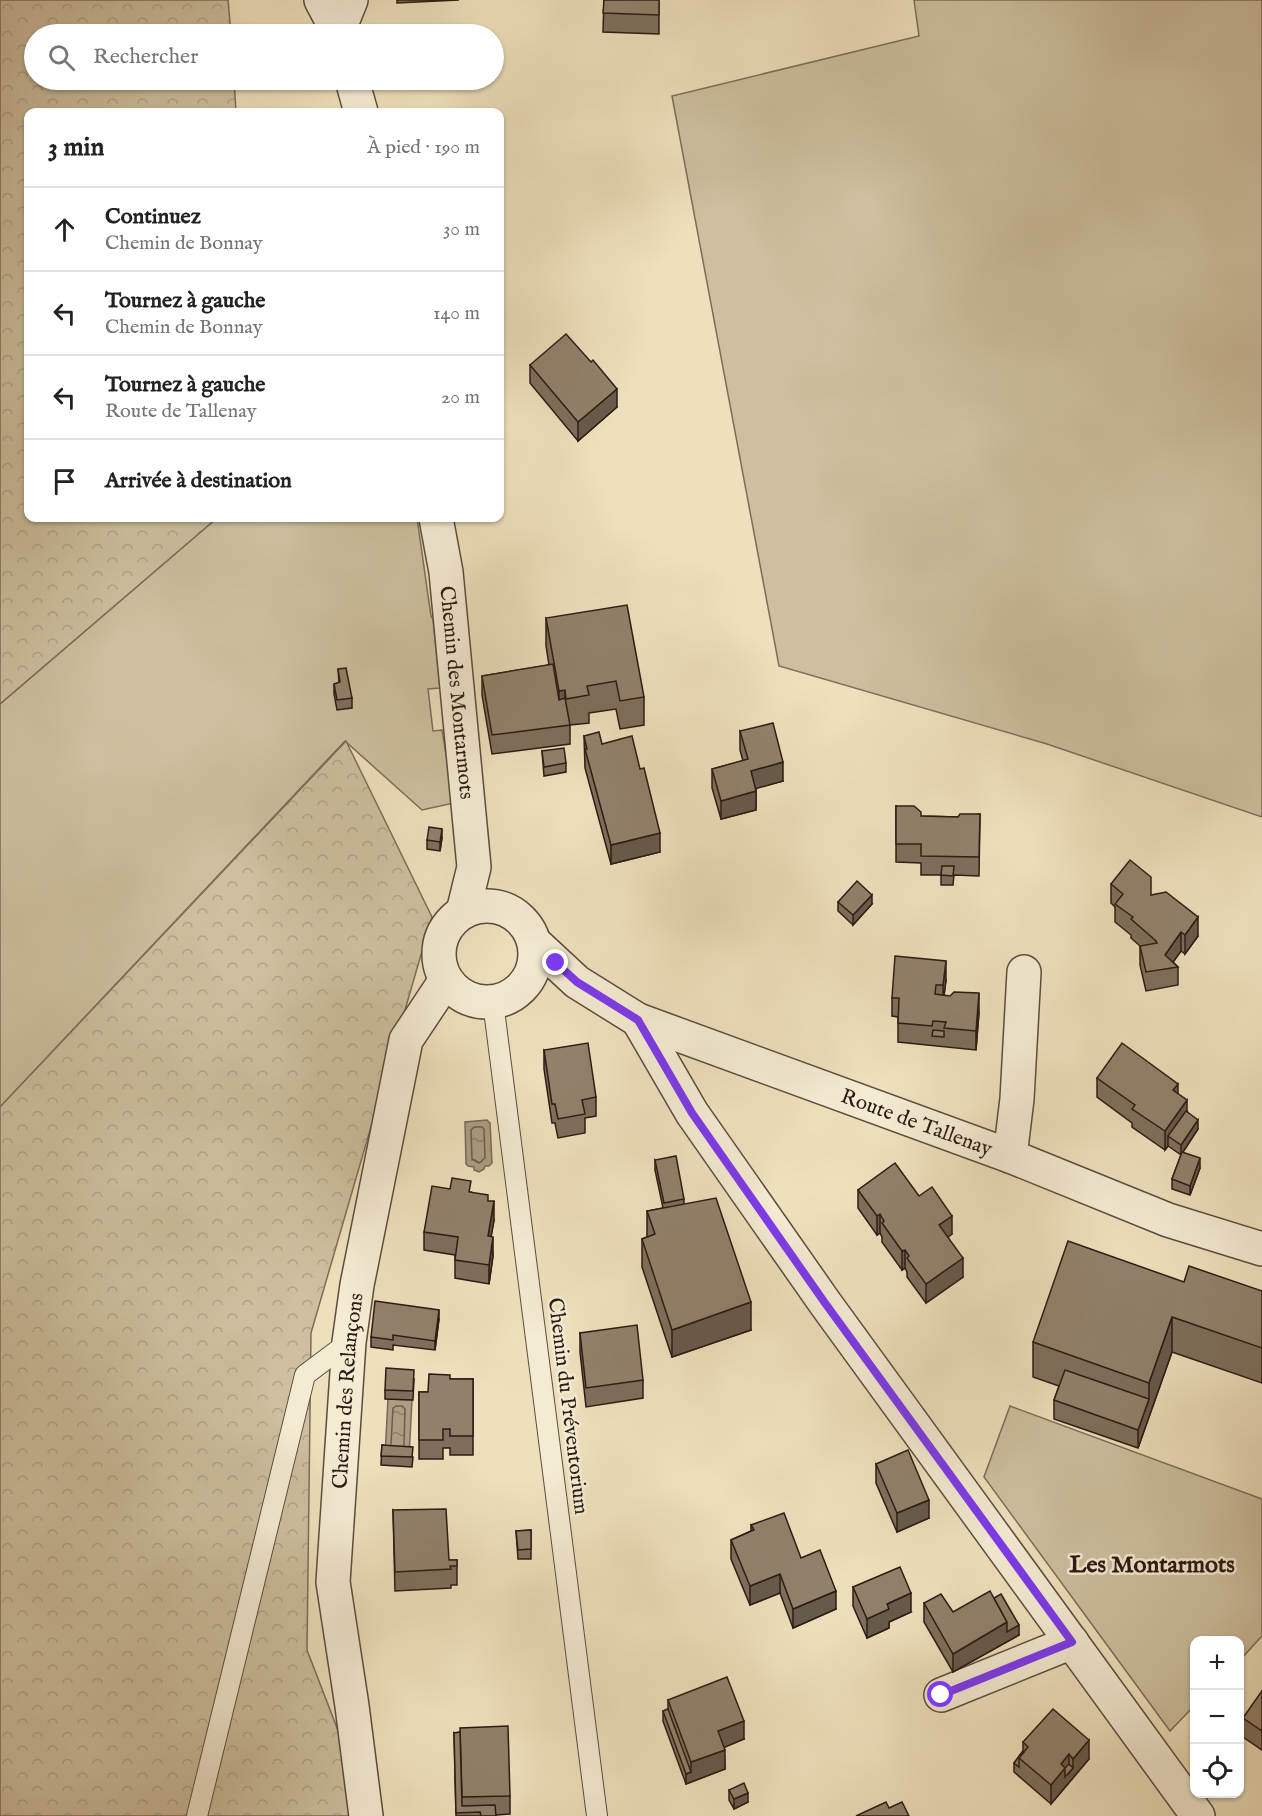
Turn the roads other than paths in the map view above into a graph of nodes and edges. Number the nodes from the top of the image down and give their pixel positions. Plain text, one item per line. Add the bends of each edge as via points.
1 (321, 0) edge
2 (351, 0) edge
3 (333, 24) edge
4 (342, 24) edge
5 (355, 90) edge
6 (360, 108) edge
7 (437, 522) edge
8 (479, 909) junction
9 (534, 943) junction
10 (1024, 972) dead end
11 (446, 980) junction
12 (528, 980) junction
13 (577, 982) junction
14 (493, 1002) junction
15 (638, 1020) junction
16 (1010, 1156) junction
17 (1262, 1249) edge
18 (349, 1342) junction
19 (1072, 1642) junction
20 (941, 1695) dead end
21 (197, 1816) edge
22 (366, 1816) edge
23 (597, 1816) edge
24 (1198, 1816) edge

1 - 3 street
2 - 4 street
5 - 6 street
7 - 8 street, Chemin des Montarmots via 447,584
8 - 9 street via 508,910 520,918
8 - 11 street via 451,922 442,935 440,966
9 - 12 street via 536,955
9 - 13 street, Route de Tallenay
10 - 16 street
11 - 14 street via 467,998
11 - 18 street, Chemin des Relançons via 406,1040
12 - 13 street, Route de Tallenay
12 - 14 street via 507,999
13 - 15 street, Route de Tallenay
14 - 23 lane, Chemin du Préventorium
15 - 16 street, Route de Tallenay
15 - 19 street via 692,1113
16 - 17 street, Route de Tallenay via 1168,1220
18 - 21 lane via 305,1375
18 - 22 street, Chemin des Relançons via 333,1582
19 - 20 street
19 - 24 street

